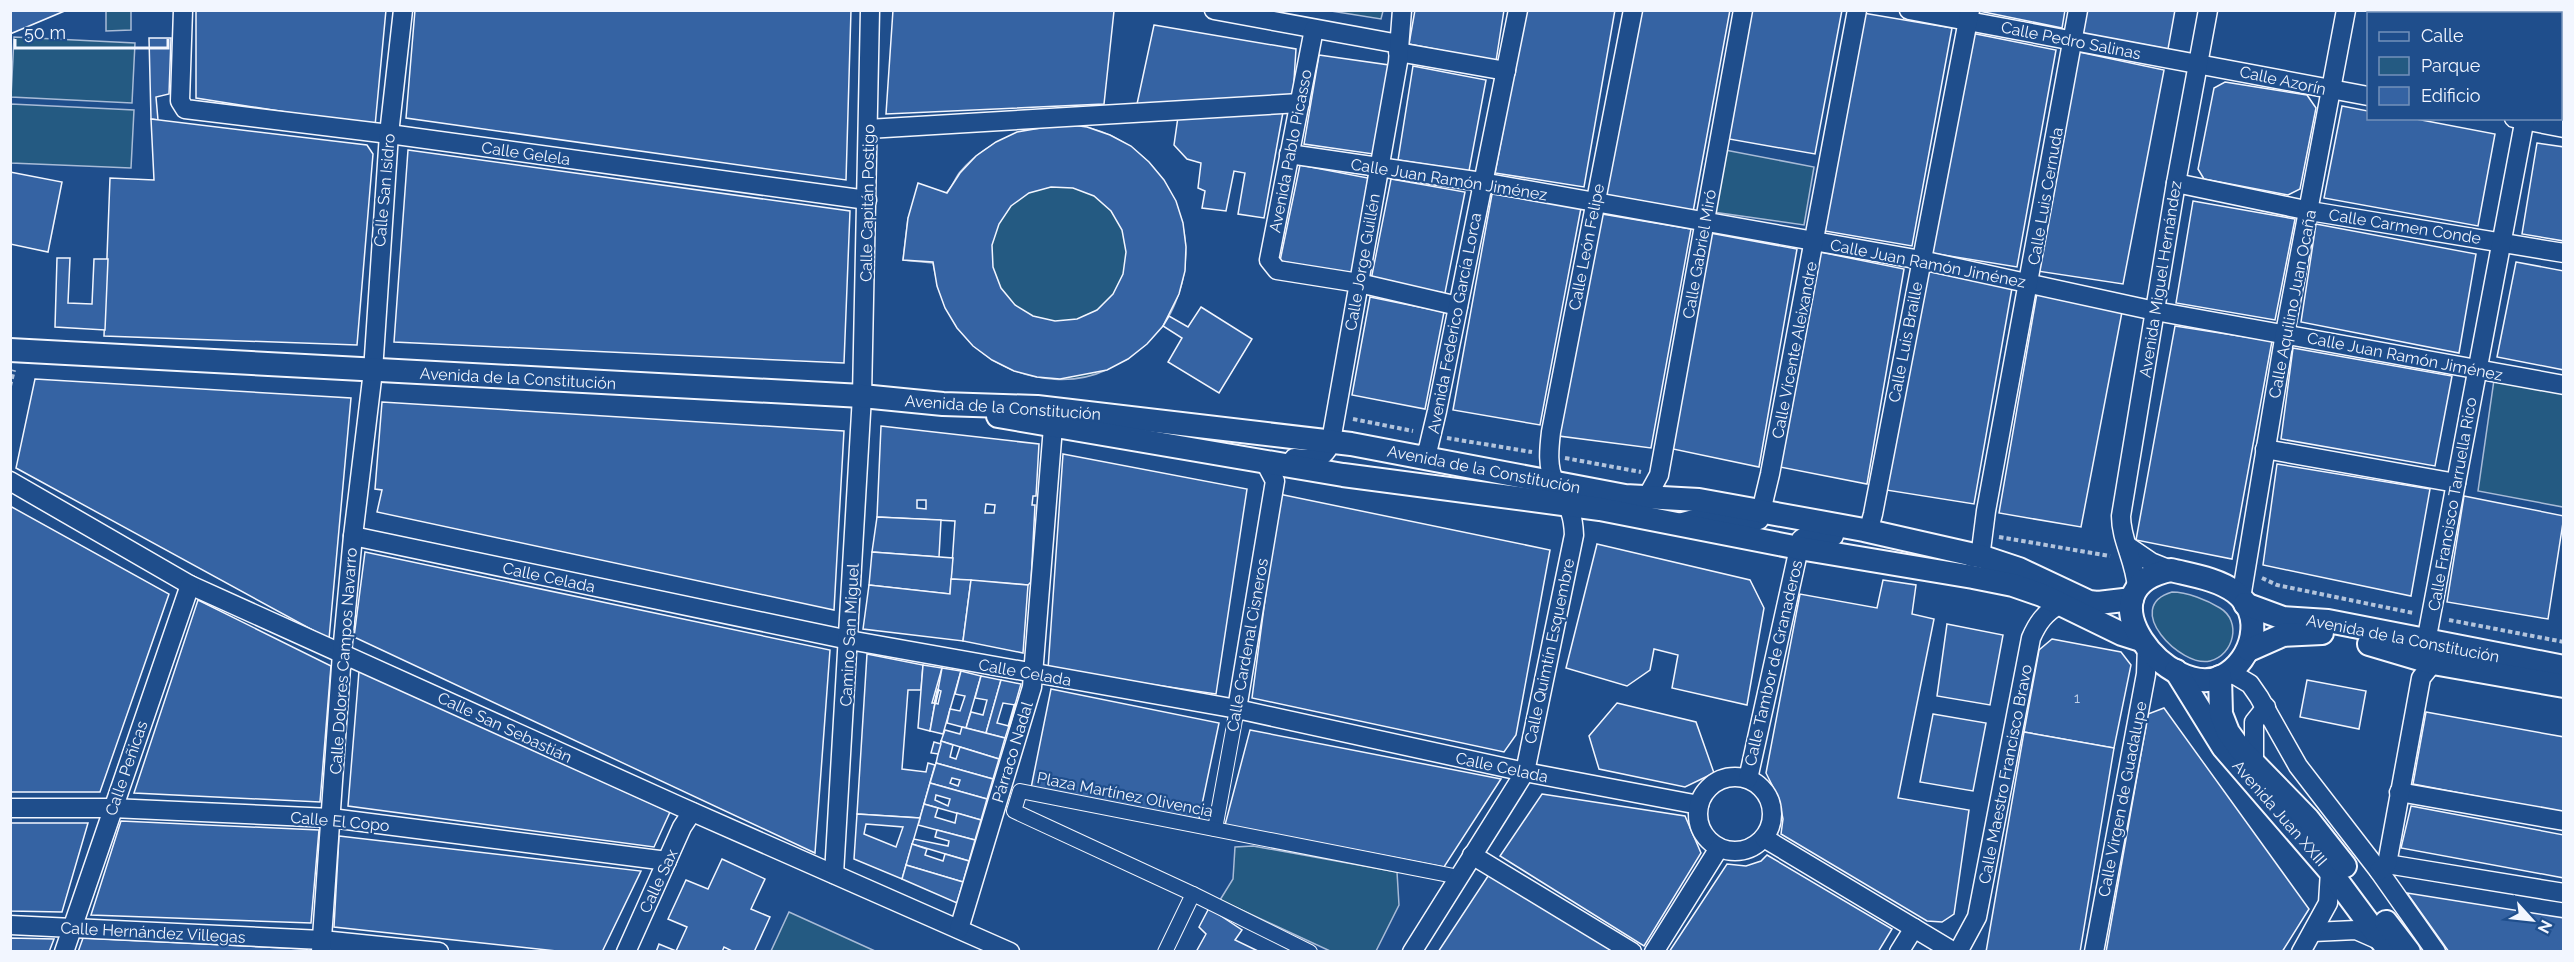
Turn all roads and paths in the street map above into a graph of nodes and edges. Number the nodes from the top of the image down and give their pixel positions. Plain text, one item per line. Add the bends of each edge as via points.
1 (183, 10) edge
2 (403, 10) edge
3 (870, 10) edge
4 (1214, 10) edge
5 (1402, 10) edge
6 (1518, 10) edge
7 (1633, 10) edge
8 (1743, 10) edge
9 (1857, 10) edge
10 (1909, 10) edge
11 (2078, 10) edge
12 (2208, 10) edge
13 (2346, 10) edge
14 (1969, 15) edge
15 (1314, 28) junction
16 (2073, 40) junction
17 (1399, 48) junction
18 (2197, 63) junction
19 (1506, 71) junction
20 (2333, 90) junction
21 (2367, 96) edge
22 (1300, 103) junction
23 (2521, 120) edge
24 (2526, 120) edge
25 (2564, 128) edge
26 (868, 129) junction
27 (389, 134) junction
28 (1289, 154) junction
29 (1378, 168) junction
30 (1482, 182) junction
31 (2176, 183) junction
32 (867, 200) junction
33 (1593, 203) junction
34 (2310, 211) junction
35 (1705, 222) junction
36 (1814, 242) junction
37 (2501, 242) junction
38 (2564, 253) edge
39 (1921, 260) junction
40 (2030, 282) junction
41 (1359, 284) junction
42 (1458, 306) junction
43 (2155, 311) junction
44 (2285, 333) junction
45 (10, 350) edge
46 (373, 371) junction
47 (2476, 371) junction
48 (2564, 385) edge
49 (862, 396) junction
50 (943, 404) junction
51 (1053, 427) junction
52 (1331, 441) junction
53 (2265, 449) junction
54 (1197, 451) junction
55 (1422, 457) junction
56 (1265, 462) junction
57 (10, 481) edge
58 (1556, 483) junction
59 (2456, 483) junction
60 (1648, 495) junction
61 (1569, 505) junction
62 (1599, 509) junction
63 (1762, 511) junction
64 (1679, 523) junction
65 (1864, 531) junction
66 (1574, 535) junction
67 (353, 536) junction
68 (2129, 547) junction
69 (1799, 548) junction
70 (1983, 557) junction
71 (2170, 570) junction
72 (190, 585) junction
73 (2135, 594) junction
74 (2243, 601) junction
75 (2060, 604) junction
76 (849, 640) junction
77 (2144, 643) junction
78 (2248, 650) junction
79 (342, 653) junction
80 (2429, 653) junction
81 (2563, 669) edge
82 (2176, 672) junction
83 (1031, 674) junction
84 (2225, 674) junction
85 (2266, 707) junction
86 (1237, 709) junction
87 (2254, 763) junction
88 (1524, 772) junction
89 (1748, 778) junction
90 (2399, 792) junction
91 (1699, 805) junction
92 (10, 808) edge
93 (112, 808) junction
94 (692, 812) junction
95 (331, 818) junction
96 (2564, 822) edge
97 (1215, 829) junction
98 (1764, 838) junction
99 (1719, 848) junction
100 (1472, 855) junction
101 (667, 861) junction
102 (2383, 868) junction
103 (2330, 871) junction
104 (834, 874) junction
105 (1459, 877) junction
106 (1193, 894) junction
107 (2564, 894) edge
108 (10, 925) edge
109 (72, 927) junction
110 (1914, 928) junction
111 (959, 929) junction
112 (2313, 932) junction
113 (321, 946) edge
114 (2386, 946) edge
115 (64, 951) edge
116 (439, 951) edge
117 (626, 951) edge
118 (1010, 951) edge
119 (1165, 951) edge
120 (1310, 951) edge
121 (1412, 951) edge
122 (1632, 951) edge
123 (1654, 951) edge
124 (1899, 951) edge
125 (1956, 951) edge
126 (2094, 951) edge
127 (2301, 951) edge
128 (2409, 951) edge
129 (2436, 951) edge

1 - 27 street, Calle Gelela via 180,101 186,109
2 - 27 street, Calle San Isidro
3 - 26 street, Calle Capitán Postigo
4 - 15 street
5 - 17 street, Calle Jorge Guillén
6 - 19 street, Avenida Federico García Lorca
7 - 33 street, Calle León Felipe
8 - 35 street, Calle Gabriel Miró
9 - 36 street, Calle Vicente Aleixandre
10 - 14 street, Calle Pedro Salinas
11 - 16 street, Calle Luis Cernuda
12 - 18 street, Avenida Miguel Hernández
13 - 20 street, Calle Aquilino Juan Ocaña
14 - 16 street, Calle Pedro Salinas
14 - 39 street, Calle Luis Braille
15 - 17 street
15 - 22 street, Avenida Pablo Picasso
16 - 18 street, Calle Pedro Salinas
16 - 40 street, Calle Luis Cernuda
17 - 19 street
17 - 29 street, Calle Jorge Guillén
18 - 20 street, Calle Azorín
18 - 31 street, Avenida Miguel Hernández
19 - 30 street, Avenida Federico García Lorca
20 - 21 street, Calle Azorín
20 - 34 street, Calle Aquilino Juan Ocaña
22 - 26 street
22 - 28 street, Avenida Pablo Picasso
23 - 37 street, Calle Francisco Tarruella Rico
24 - 25 street
26 - 32 street, Calle Capitán Postigo
27 - 32 street, Calle Gelela
27 - 46 street, Calle San Isidro
28 - 29 street, Calle Juan Ramón Jiménez
28 - 41 street, Avenida Pablo Picasso via 1269,260 1276,270
29 - 30 street, Calle Juan Ramón Jiménez
29 - 41 street, Calle Jorge Guillén
30 - 33 street, Calle Juan Ramón Jiménez
30 - 42 street, Avenida Federico García Lorca
31 - 34 street, Calle Carmen Conde
31 - 43 street, Avenida Miguel Hernández
32 - 49 street, Calle Capitán Postigo
33 - 35 street, Calle Juan Ramón Jiménez
33 - 58 street, Calle León Felipe via 1551,432 1549,455
34 - 37 street, Calle Carmen Conde
34 - 44 street, Calle Aquilino Juan Ocaña
35 - 36 street, Calle Juan Ramón Jiménez
35 - 60 street, Calle Gabriel Miró via 1659,475
36 - 39 street, Calle Juan Ramón Jiménez
36 - 63 street, Calle Vicente Aleixandre
37 - 38 street, Calle Carmen Conde
37 - 47 street, Calle Francisco Tarruella Rico
39 - 40 street, Calle Juan Ramón Jiménez
39 - 65 street, Calle Luis Braille via 1873,514
40 - 43 street, Calle Juan Ramón Jiménez
40 - 70 street, Calle Luis Cernuda via 1984,523
41 - 42 street
41 - 52 street, Calle Jorge Guillén
42 - 55 street, Avenida Federico García Lorca via 1432,435
43 - 44 street, Calle Juan Ramón Jiménez
43 - 68 street, Avenida Miguel Hernández via 2121,516 2122,537
44 - 47 street, Calle Juan Ramón Jiménez
44 - 53 street, Calle Aquilino Juan Ocaña
45 - 46 street, Avenida de la Constitución
46 - 49 street, Avenida de la Constitución
46 - 67 street, Calle Dolores Campos Navarro
47 - 48 street, Calle Juan Ramón Jiménez
47 - 59 street, Calle Francisco Tarruella Rico
49 - 50 street, Avenida de la Constitución
49 - 76 street, Camino San Miguel
50 - 51 street
50 - 52 street, Avenida de la Constitución via 1037,407
51 - 54 street
51 - 83 street, Párraco Nadal
52 - 54 street via 1323,456 1316,460 1233,448
52 - 55 street, Avenida de la Constitución
53 - 59 street
53 - 74 street, Calle Aquilino Juan Ocaña
54 - 56 street
55 - 58 street, Avenida de la Constitución
56 - 61 street
56 - 86 street, Calle Cardenal Cisneros via 1275,480
57 - 72 street, Calle San Sebastián
58 - 60 street, Avenida de la Constitución via 1625,496
58 - 61 street, Calle León Felipe
59 - 80 street, Calle Francisco Tarruella Rico
60 - 63 street, Avenida de la Constitución
61 - 62 street
61 - 66 street
62 - 64 street
62 - 66 street
63 - 64 street via 1759,520 1749,524 1705,516
63 - 65 street, Avenida de la Constitución
64 - 69 street
65 - 70 street, Avenida de la Constitución
66 - 88 street, Calle Quimtín Esquembre
67 - 76 street, Calle Celada
67 - 79 street, Calle Dolores Campos Navarro
68 - 71 street
68 - 73 street, Avenida Miguel Hernández
69 - 70 street via 1801,539 1812,532 1931,554
69 - 75 street via 2013,585
69 - 89 street, Calle Tambor de Granaderos
70 - 73 street, Avenida de la Constitución via 2019,569 2089,602
71 - 73 street via 2148,578
71 - 74 street via 2225,587
72 - 79 street, Calle San Sebastián
72 - 93 street, Calle Peñicas
73 - 77 street via 2132,623
74 - 78 street via 2252,627
74 - 80 street, Avenida de la Constitución via 2283,618 2328,621
75 - 77 street
75 - 125 street, Calle Maestro Francisco Bravo via 2049,610 2031,638 1977,917
76 - 83 street, Calle Celada
76 - 104 street, Camino San Miguel
77 - 82 street
77 - 126 street, Calle Virgen de Guadalupe via 2146,674
78 - 80 street, Avenida de la Constitución via 2283,635 2325,633
78 - 84 street
79 - 94 street, Calle San Sebastián
79 - 95 street, Calle Dolores Campos Navarro
80 - 81 street, Avenida de la Constitución
80 - 90 street, Calle Francisco Tarruella Rico
82 - 84 street via 2198,680
82 - 103 street, Avenida Juan XXIII via 2223,747
83 - 86 street, Calle Celada
83 - 111 street, Párraco Nadal via 1032,687
84 - 85 street via 2250,684
84 - 87 street, Avenida Juan XXIII via 2221,714 2228,732
85 - 87 street via 2254,722
85 - 102 street via 2298,766
86 - 88 street, Calle Celada
86 - 97 street, Calle Cardenal Cisneros
87 - 128 street, Avenida Juan XXIII via 2308,819
88 - 91 street, Calle Celada
88 - 100 street, Calle Quimtín Esquembre
89 - 91 street via 1718,781 1709,787
89 - 98 street via 1763,789 1772,804 1773,816
90 - 96 street
90 - 102 street, Calle Francisco Tarruella Rico
91 - 99 street via 1699,826
92 - 93 street, Calle El Copo
93 - 95 street, Calle El Copo
93 - 109 street, Calle Peñicas
94 - 101 street, Calle Sax
94 - 104 street, Calle San Sebastián
95 - 101 street, Calle El Copo
95 - 113 street, Calle Dolores Campos Navarro
97 - 105 street, Plaza Martínez Olivencia
97 - 106 street, Plaza Martínez Olivencia via 1020,791 1014,811
98 - 99 street via 1743,851
98 - 110 street
99 - 123 street
100 - 105 street, Calle Quimtín Esquembre
100 - 122 street
101 - 117 street, Calle Sax
102 - 107 street
102 - 129 street
103 - 112 street via 2328,903
103 - 114 street, Avenida Juan XXIII
104 - 111 street, Calle San Sebastián
105 - 121 street, Calle Quimtín Esquembre
106 - 119 street
106 - 120 street, Plaza Martínez Olivencia
108 - 109 street, Calle Hernández Villegas
109 - 113 street, Calle Hernández Villegas
109 - 115 street, Calle Peñicas
110 - 124 street
110 - 125 street
111 - 118 street, Calle San Sebastián
112 - 114 street via 2356,930
112 - 127 street
113 - 116 street, Calle Hernández Villegas

